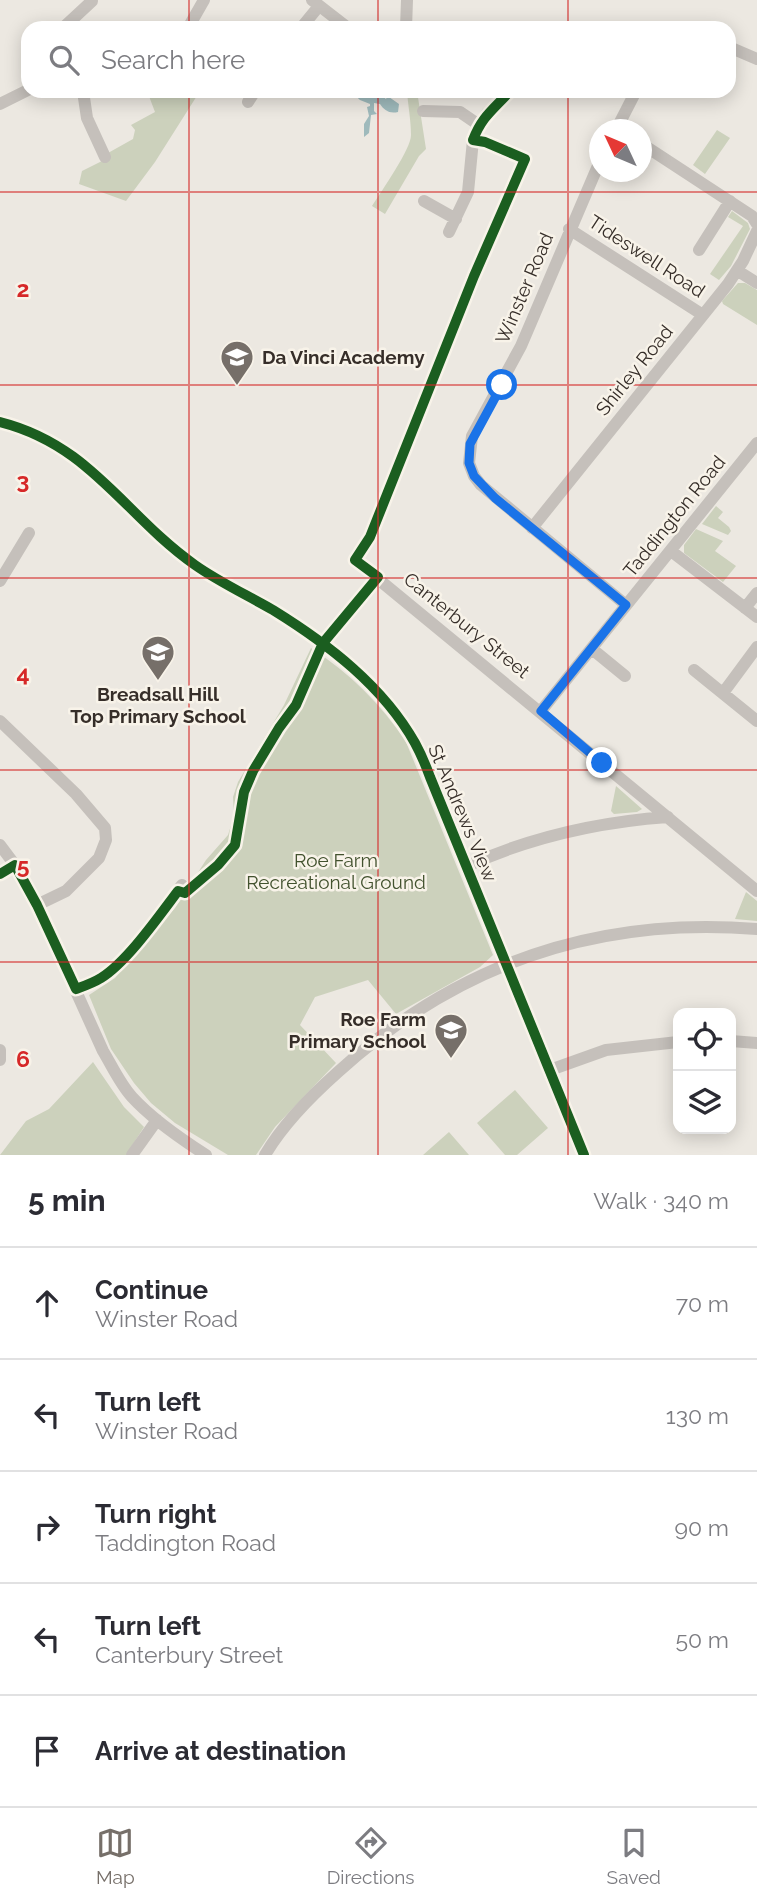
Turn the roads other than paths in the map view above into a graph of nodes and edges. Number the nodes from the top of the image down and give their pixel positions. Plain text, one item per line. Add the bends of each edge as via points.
1 (204, 0) edge
2 (407, 0) edge
3 (92, 1) edge
4 (315, 3) edge
5 (71, 21) edge
6 (192, 21) edge
7 (305, 21) edge
8 (339, 21) edge
9 (406, 21) edge
10 (736, 50) edge
11 (757, 59) edge
12 (21, 94) edge
13 (84, 98) edge
14 (502, 98) edge
15 (633, 98) edge
16 (0, 104) edge
17 (423, 111) dead end
18 (623, 119) edge
19 (479, 125) junction
20 (473, 140) junction
21 (652, 150) edge
22 (105, 157) dead end
23 (526, 159) dead end
24 (590, 182) edge
25 (424, 201) dead end
26 (730, 201) junction
27 (456, 219) junction
28 (757, 224) edge
29 (569, 229) junction
30 (757, 231) edge
31 (449, 232) dead end
32 (699, 250) dead end
33 (738, 271) junction
34 (757, 283) edge
35 (703, 315) junction
36 (0, 422) edge
37 (757, 443) edge
38 (532, 528) junction
39 (29, 533) dead end
40 (671, 551) junction
41 (355, 560) dead end
42 (379, 577) junction
43 (0, 581) edge
44 (757, 593) edge
45 (626, 605) junction
46 (745, 608) junction
47 (757, 617) edge
48 (323, 643) junction
49 (757, 647) edge
50 (592, 649) junction
51 (694, 670) dead end
52 (625, 676) dead end
53 (723, 693) junction
54 (541, 711) junction
55 (757, 720) edge
56 (0, 721) edge
57 (668, 817) junction
58 (0, 845) edge
59 (15, 865) junction
60 (467, 866) junction
61 (0, 874) edge
62 (183, 885) dead end
63 (757, 891) edge
64 (37, 905) junction
65 (757, 929) edge
66 (507, 964) junction
67 (76, 989) junction
68 (736, 1041) edge
69 (673, 1043) edge
70 (757, 1043) edge
71 (0, 1050) edge
72 (0, 1060) edge
73 (550, 1070) junction
74 (157, 1120) junction
75 (132, 1155) edge
76 (206, 1155) edge
77 (265, 1155) edge
78 (584, 1155) edge

1 - 6 street
2 - 9 street
3 - 5 street
4 - 7 street
4 - 8 street
10 - 11 street
12 - 16 street
13 - 22 street via 87,118
14 - 19 street
15 - 18 street
17 - 19 street via 460,112
19 - 20 street
20 - 23 street
20 - 27 street via 468,192
21 - 26 street
24 - 29 street, Winster Road
25 - 27 street
26 - 28 street
26 - 32 street
27 - 31 street
29 - 35 street, Tideswell Road
29 - 38 street, Winster Road via 521,346 472,436 469,452 477,481
30 - 33 street, Shirley Road
33 - 34 street
33 - 35 street, Shirley Road
35 - 38 street, Shirley Road
36 - 48 street, St Andrews View via 41,436 72,454 193,564
37 - 40 street, Taddington Road
38 - 45 street, Winster Road
39 - 43 street via 24,553
40 - 45 street, Taddington Road
40 - 46 street
41 - 42 street, Canterbury Street
42 - 48 street, Canterbury Street
42 - 54 street, Canterbury Street
44 - 46 street
45 - 50 street, Taddington Road
46 - 47 street
48 - 60 street, St Andrews View via 381,695 416,743
49 - 53 street
50 - 52 street
50 - 54 street, Taddington Road
51 - 53 street
53 - 55 street
54 - 57 street, Canterbury Street
56 - 64 street via 105,828 99,858 66,891
57 - 60 street via 563,832
57 - 63 street, Canterbury Street
58 - 59 street
59 - 61 street
59 - 64 street
60 - 66 street, St Andrews View
62 - 67 street via 170,894 112,970
64 - 67 street
65 - 66 street via 697,926 612,933
66 - 73 street, St Andrews View
66 - 77 street via 438,998 364,1048 318,1089
67 - 74 street via 116,1073 132,1097
68 - 70 street
69 - 73 street via 607,1050
71 - 72 street
73 - 78 street, St Andrews View
74 - 75 street
74 - 76 street

